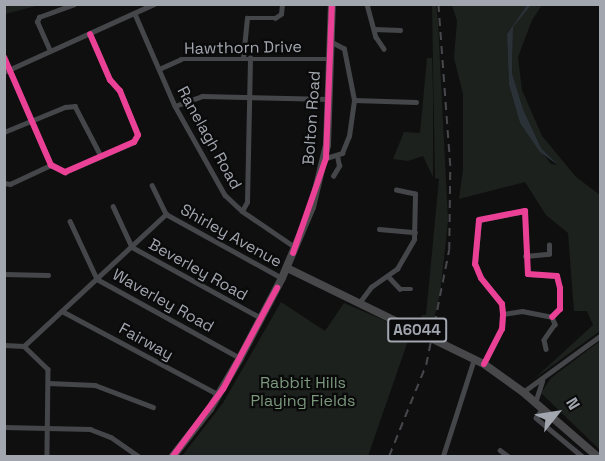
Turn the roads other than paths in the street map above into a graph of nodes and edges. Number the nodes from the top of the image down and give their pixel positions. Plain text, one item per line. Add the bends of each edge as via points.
1 (74, 4) edge
2 (154, 4) edge
3 (282, 4) edge
4 (332, 4) edge
5 (367, 4) edge
6 (135, 14) junction
7 (374, 29) junction
8 (400, 30) dead end
9 (90, 34) junction
10 (331, 42) junction
11 (384, 49) dead end
12 (50, 51) junction
13 (4, 57) edge
14 (243, 58) junction
15 (250, 58) junction
16 (330, 59) junction
17 (159, 69) junction
18 (7, 71) edge
19 (250, 98) junction
20 (329, 99) junction
21 (354, 100) junction
22 (416, 102) dead end
23 (175, 106) junction
24 (32, 120) junction
25 (4, 132) edge
26 (101, 156) junction
27 (337, 156) junction
28 (326, 158) junction
29 (51, 165) junction
30 (333, 176) dead end
31 (4, 183) edge
32 (152, 184) dead end
33 (396, 190) dead end
34 (113, 206) dead end
35 (242, 211) junction
36 (166, 214) junction
37 (70, 221) dead end
38 (383, 222) dead end
39 (415, 232) junction
40 (549, 245) dead end
41 (132, 247) junction
42 (295, 247) junction
43 (525, 256) junction
44 (288, 266) junction
45 (4, 274) edge
46 (48, 275) dead end
47 (305, 277) junction
48 (389, 277) junction
49 (97, 279) junction
50 (281, 280) junction
51 (411, 289) dead end
52 (404, 290) junction
53 (405, 297) dead end
54 (359, 304) junction
55 (62, 310) junction
56 (503, 314) junction
57 (552, 317) junction
58 (261, 318) junction
59 (600, 336) edge
60 (4, 345) edge
61 (24, 346) junction
62 (546, 349) dead end
63 (240, 358) junction
64 (474, 358) junction
65 (484, 364) junction
66 (544, 379) junction
67 (48, 383) junction
68 (523, 392) junction
69 (219, 396) junction
70 (536, 403) junction
71 (153, 407) dead end
72 (543, 410) junction
73 (4, 427) edge
74 (48, 428) junction
75 (500, 450) dead end
76 (47, 456) edge
77 (138, 456) edge
78 (173, 456) edge
79 (443, 456) edge
80 (508, 456) edge
81 (582, 456) edge
82 (597, 456) edge

1 - 12 street via 39,17 37,22
2 - 6 street
3 - 14 street via 281,15 275,18 248,18
4 - 10 main road, Bolton Road
5 - 7 street
6 - 9 street
6 - 17 street, Ranelagh Road
7 - 8 street
7 - 11 street
9 - 12 street
9 - 26 street via 138,132 134,142
10 - 16 main road, Bolton Road
10 - 21 street via 344,49
12 - 18 street
13 - 18 street
14 - 15 street, Hawthorn Drive
14 - 17 street, Hawthorn Drive via 181,59
15 - 16 street, Hawthorn Drive
15 - 19 street
16 - 20 main road, Bolton Road
17 - 23 street, Ranelagh Road
18 - 24 street
19 - 20 street
19 - 23 street via 202,96
19 - 35 street via 248,202
20 - 28 main road, Bolton Road
21 - 22 street
21 - 27 street via 349,136
23 - 35 street, Ranelagh Road via 225,195
24 - 25 street
24 - 26 street via 64,106 75,106
24 - 29 street
26 - 29 street via 65,172
27 - 28 street
27 - 30 street via 339,166
28 - 42 main road, Bolton Road
29 - 31 street via 10,184
32 - 36 street, Shirley Avenue
33 - 39 street via 415,194
34 - 41 street, Beverley Road
35 - 42 street, Ranelagh Road
36 - 41 street
36 - 50 street, Shirley Avenue
37 - 49 street, Waverley Road
38 - 39 street via 382,229
39 - 48 street
40 - 43 street via 549,254
41 - 49 street
41 - 58 street, Beverley Road
42 - 44 main road, Bolton Road
43 - 56 street via 525,211 476,223 475,264 502,304
43 - 57 street via 528,274 557,276 560,309
44 - 47 main road, A6044
44 - 50 main road, Bolton Road
45 - 46 street
47 - 50 main road
47 - 54 main road, A6044
48 - 52 street
48 - 54 street via 371,287
49 - 55 street
49 - 63 street, Waverley Road
50 - 58 main road, Bolton Road
51 - 52 street
52 - 53 street
54 - 64 main road, A6044
55 - 61 street
55 - 69 street, Fairway
56 - 57 street via 522,311
56 - 65 street via 502,329
57 - 62 street via 555,324 544,340
58 - 63 main road, Bolton Road
59 - 66 street
60 - 61 street
61 - 67 street via 48,369
63 - 69 main road, Bolton Road
64 - 65 main road, A6044
64 - 79 street
65 - 68 main road, A6044
66 - 68 street
66 - 70 street
67 - 71 street via 95,385
67 - 74 street
68 - 70 main road, A6044
69 - 78 main road, Bolton Road
70 - 72 main road, A6044
72 - 81 street via 536,418
72 - 82 main road, A6044
73 - 74 street
74 - 76 street
74 - 77 street via 90,429 111,437
75 - 80 street

